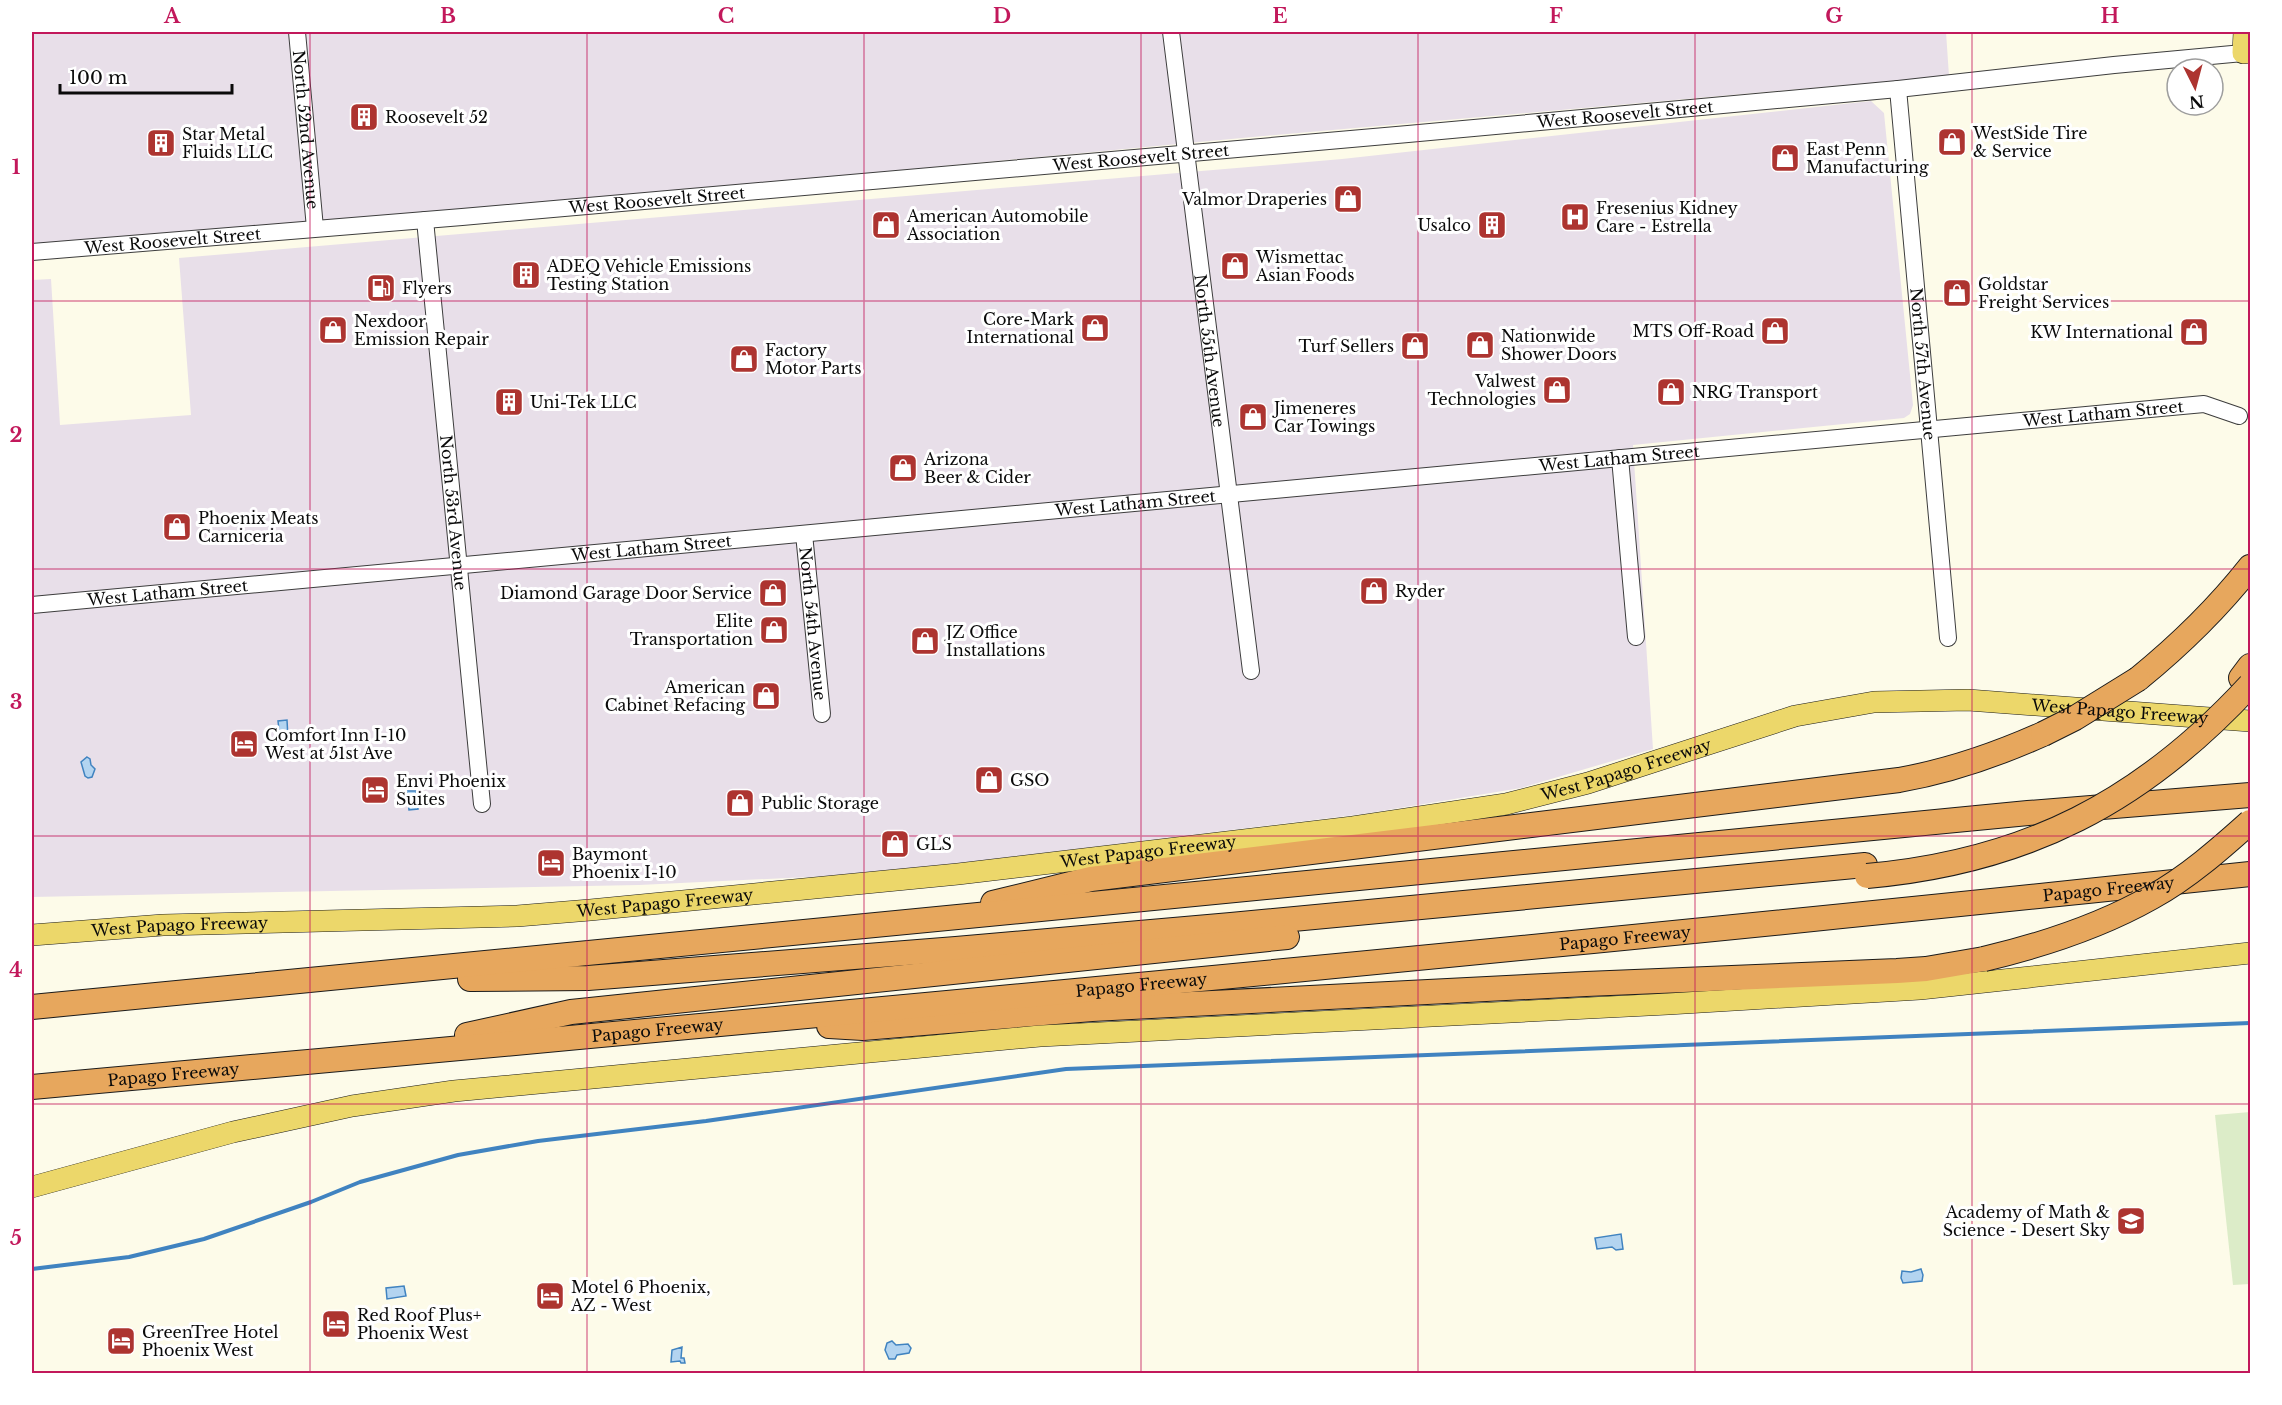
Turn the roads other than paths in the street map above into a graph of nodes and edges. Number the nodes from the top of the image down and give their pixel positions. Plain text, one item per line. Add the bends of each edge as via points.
1 (297, 32) edge
2 (1171, 32) edge
3 (2244, 32) edge
4 (2247, 53) edge
5 (1898, 89) junction
6 (1185, 153) junction
7 (426, 220) junction
8 (315, 228) junction
9 (32, 252) edge
10 (2239, 416) dead end
11 (1929, 430) junction
12 (1620, 458) junction
13 (1229, 495) junction
14 (804, 534) junction
15 (458, 566) junction
16 (2250, 567) edge
17 (32, 605) edge
18 (1636, 637) dead end
19 (1948, 638) dead end
20 (1251, 671) dead end
21 (2247, 676) edge
22 (822, 714) dead end
23 (2250, 721) edge
24 (2250, 795) edge
25 (482, 804) dead end
26 (2250, 822) edge
27 (1866, 871) junction
28 (2250, 874) edge
29 (2250, 888) edge
30 (1863, 915) junction
31 (912, 923) junction
32 (32, 935) edge
33 (2250, 953) edge
34 (318, 980) junction
35 (32, 1007) edge
36 (751, 1022) junction
37 (377, 1056) junction
38 (32, 1087) edge
39 (32, 1187) edge

1 - 8 street, North 52nd Avenue
2 - 6 street, North 55th Avenue
3 - 4 main road
4 - 5 street, West Roosevelt Street
5 - 6 street, West Roosevelt Street
5 - 11 street, North 57th Avenue
6 - 7 street, West Roosevelt Street
6 - 13 street, North 55th Avenue
7 - 8 street, West Roosevelt Street
7 - 15 street, North 53rd Avenue
8 - 9 street, West Roosevelt Street
10 - 11 street, West Latham Street via 2204,404
11 - 12 street, West Latham Street
11 - 19 street, North 57th Avenue
12 - 13 street, West Latham Street
12 - 18 street
13 - 14 street, West Latham Street
13 - 20 street, North 55th Avenue
14 - 15 street, West Latham Street
14 - 22 street, North 54th Avenue
15 - 17 street, West Latham Street
15 - 25 street, North 53rd Avenue
16 - 31 highway, bridge via 2184,641 2138,679 2075,718 1970,764 1899,780 1091,879
21 - 27 highway via 2194,727 2133,773 2051,819 1944,854
23 - 32 main road, West Papago Freeway via 1968,700 1874,702 1795,716 1588,783 1506,804 1353,827 958,874 579,911 163,925
24 - 31 highway via 2028,813
26 - 36 highway, bridge via 2219,850 2154,896 2110,919 2065,937 1984,959 1917,970 1092,1009 863,1028
27 - 34 highway via 588,978
27 - 37 highway via 571,1012
28 - 30 highway, Papago Freeway
29 - 30 highway
30 - 36 highway, Papago Freeway
31 - 34 highway
33 - 39 main road via 1920,989 1040,1036 454,1092 352,1106 244,1129
34 - 35 highway
36 - 37 highway, Papago Freeway
37 - 38 highway, Papago Freeway

